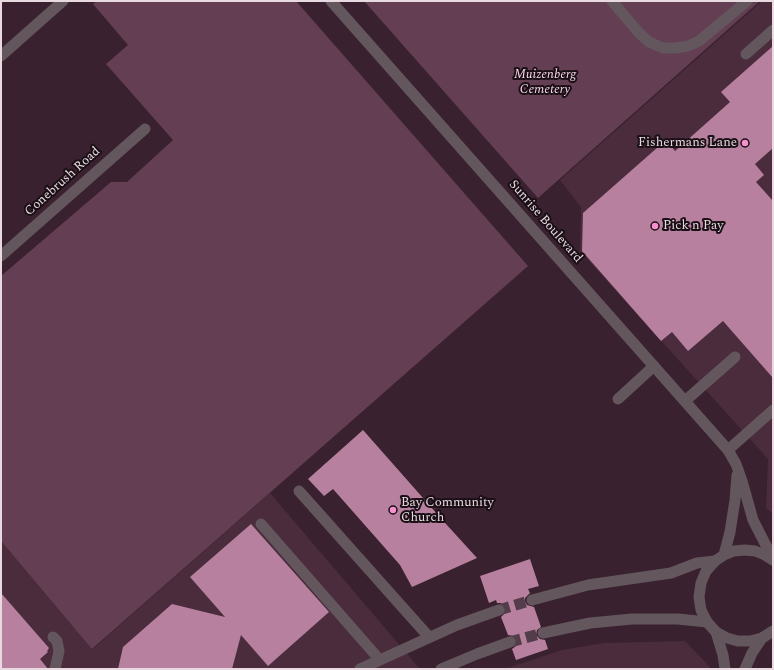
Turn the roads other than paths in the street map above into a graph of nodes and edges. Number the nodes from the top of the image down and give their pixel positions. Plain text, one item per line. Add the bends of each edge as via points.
1 (63, 1) edge
2 (331, 1) edge
3 (612, 1) edge
4 (746, 1) edge
5 (773, 30) edge
6 (746, 54) dead end
7 (1, 56) edge
8 (144, 129) dead end
9 (1, 256) edge
10 (735, 357) dead end
11 (654, 366) junction
12 (618, 399) dead end
13 (685, 401) junction
14 (773, 410) edge
15 (728, 450) junction
16 (736, 464) junction
17 (299, 491) dead end
18 (261, 524) dead end
19 (720, 558) junction
20 (773, 559) edge
21 (532, 600) tunnel mouth
22 (499, 610) tunnel mouth
23 (707, 622) junction
24 (773, 631) edge
25 (716, 632) junction
26 (543, 633) tunnel mouth
27 (53, 637) dead end
28 (429, 637) junction
29 (762, 638) junction
30 (510, 642) tunnel mouth
31 (379, 659) junction
32 (55, 669) edge
33 (360, 669) edge
34 (441, 669) edge
35 (725, 669) edge
36 (746, 669) edge

1 - 7 street
2 - 11 street, Sunrise Boulevard
3 - 4 street via 649,42 663,48 676,48 699,41
5 - 6 street
8 - 9 street, Conebrush Road
10 - 13 street
11 - 12 street
11 - 13 street, Sunrise Boulevard
13 - 15 street, Sunrise Boulevard
14 - 15 street
15 - 16 street, Sunrise Boulevard
16 - 19 street, Sunrise Boulevard via 736,500 730,532
16 - 20 street, Sunrise Boulevard via 753,520
17 - 28 street
18 - 31 street
19 - 20 street via 734,551 745,550 756,551
19 - 21 street via 671,573 588,585
19 - 23 street via 706,571 701,583 701,610
22 - 28 street
23 - 25 street
23 - 26 street via 632,619 590,623
24 - 29 street
25 - 29 street via 738,641
25 - 35 street
27 - 32 street via 57,641 59,651
28 - 31 street
29 - 36 street via 752,653
30 - 34 street
31 - 33 street

